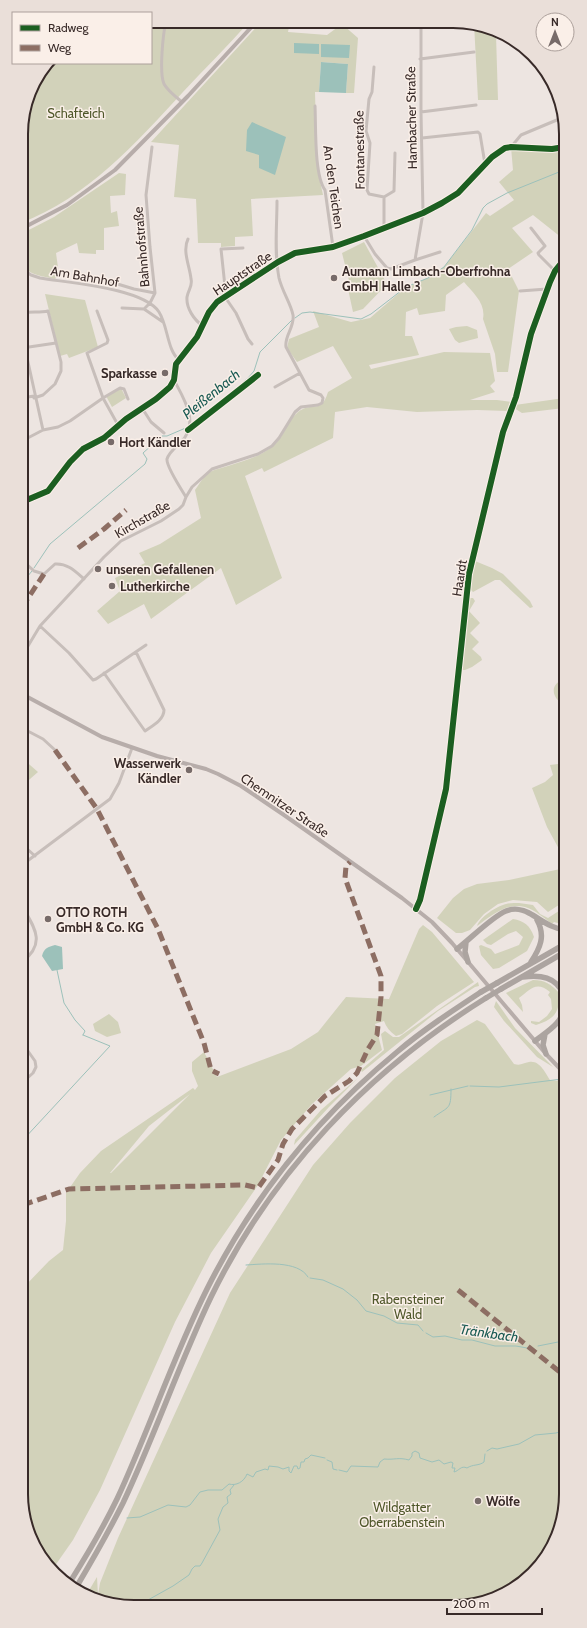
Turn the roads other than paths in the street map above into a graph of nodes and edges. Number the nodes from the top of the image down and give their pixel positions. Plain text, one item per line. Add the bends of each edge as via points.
1 (165, 28) edge
2 (250, 28) edge
3 (421, 28) edge
4 (474, 52) dead end
5 (420, 59) junction
6 (374, 67) dead end
7 (182, 102) junction
8 (476, 105) dead end
9 (315, 106) dead end
10 (421, 112) junction
11 (558, 120) edge
12 (422, 138) junction
13 (152, 147) dead end
14 (511, 147) junction
15 (559, 148) edge
16 (395, 153) dead end
17 (485, 164) junction
18 (384, 197) junction
19 (277, 201) dead end
20 (423, 213) junction
21 (28, 225) edge
22 (384, 228) junction
23 (531, 228) dead end
24 (364, 236) junction
25 (188, 239) dead end
26 (333, 247) junction
27 (243, 248) dead end
28 (440, 252) dead end
29 (415, 260) junction
30 (278, 262) junction
31 (559, 266) edge
32 (555, 271) junction
33 (28, 273) edge
34 (91, 276) dead end
35 (124, 286) junction
36 (547, 289) junction
37 (520, 291) dead end
38 (124, 292) junction
39 (155, 293) junction
40 (225, 297) junction
41 (150, 303) junction
42 (122, 308) dead end
43 (144, 308) junction
44 (97, 311) dead end
45 (28, 312) edge
46 (164, 323) junction
47 (202, 326) junction
48 (56, 344) junction
49 (252, 344) dead end
50 (29, 347) dead end
51 (179, 360) junction
52 (28, 366) edge
53 (300, 373) junction
54 (174, 380) junction
55 (275, 387) dead end
56 (34, 397) junction
57 (28, 398) edge
58 (102, 398) junction
59 (128, 400) dead end
60 (142, 408) junction
61 (118, 425) junction
62 (43, 430) junction
63 (164, 433) dead end
64 (28, 438) edge
65 (186, 497) junction
66 (28, 499) edge
67 (28, 566) edge
68 (84, 579) junction
69 (40, 626) junction
70 (146, 645) dead end
71 (28, 646) edge
72 (136, 652) junction
73 (104, 673) junction
74 (28, 697) edge
75 (28, 731) edge
76 (132, 748) junction
77 (55, 750) dead end
78 (28, 850) edge
79 (35, 856) junction
80 (28, 860) edge
81 (416, 909) junction
82 (28, 917) edge
83 (536, 918) junction
84 (559, 928) edge
85 (466, 942) junction
86 (559, 947) edge
87 (457, 949) junction
88 (559, 955) edge
89 (28, 957) edge
90 (468, 962) junction
91 (530, 963) junction
92 (520, 977) junction
93 (559, 987) edge
94 (559, 1020) edge
95 (546, 1034) junction
96 (535, 1041) junction
97 (28, 1052) edge
98 (546, 1054) junction
99 (559, 1068) edge
100 (28, 1078) edge
101 (72, 1579) edge
102 (78, 1584) edge

1 - 7 street via 162,78 168,89
2 - 7 main road
3 - 5 street, Hambacher Straße
4 - 5 street
5 - 10 street, Hambacher Straße
6 - 18 street, Fontanestraße via 366,132 370,143 367,190 371,196
7 - 21 main road via 115,170 67,205
8 - 10 street
9 - 26 street, An den Teichen via 318,165 322,187 325,190
10 - 12 street, Hambacher Straße
11 - 14 street via 521,135
12 - 17 street via 478,132
12 - 20 street, Hambacher Straße
13 - 39 street, Bahnhofstraße via 146,195
14 - 15 main road
14 - 17 main road, Hauptstraße via 502,149
16 - 18 street via 394,191
17 - 20 main road, Hauptstraße via 458,192
18 - 22 street
19 - 30 street, Kirchstraße
20 - 22 main road, Hauptstraße
20 - 29 street, Hambacher Straße
22 - 24 main road, Hauptstraße
23 - 32 street via 545,246 539,255
24 - 26 main road, Hauptstraße
24 - 29 street via 386,268 391,269
25 - 47 street via 187,254 192,285 187,300 192,317
26 - 30 main road, Hauptstraße via 295,254
27 - 40 street via 222,249
28 - 29 street
30 - 40 main road, Hauptstraße
30 - 53 street, Kirchstraße via 282,288 293,320 285,343
31 - 32 street, Haardt
32 - 36 street, Haardt
33 - 38 street, Am Bahnhof via 40,278
34 - 35 street, Am Bahnhof
35 - 38 street, Am Bahnhof
35 - 39 street, Am Bahnhof
36 - 37 street
36 - 81 street, Haardt via 531,334 516,397 503,432 469,574 446,789
38 - 41 street, Am Bahnhof
39 - 41 street, Bahnhofstraße
40 - 47 main road, Hauptstraße via 209,312
40 - 49 street, Hauptstraße
41 - 43 street
41 - 46 street, Bahnhofstraße via 159,312
42 - 43 street, Am Bahnhof
43 - 46 street
44 - 58 street via 108,340 105,345 86,353
45 - 48 street via 48,311
46 - 51 street, Bahnhofstraße via 174,355
47 - 51 main road, Hauptstraße via 192,345
48 - 50 street
48 - 56 street via 61,364 58,380 43,395
51 - 54 main road, Hauptstraße
52 - 56 street
53 - 55 street
53 - 65 street, Kirchstraße via 309,390 321,394 322,403 301,407 272,446 258,454 212,469 192,487
54 - 60 main road, Hauptstraße via 163,393
54 - 65 street via 190,415 188,430 183,440 171,452 167,463
56 - 57 street
56 - 62 street
58 - 59 street via 122,388
58 - 61 street
58 - 62 street via 70,421
60 - 61 main road, Hauptstraße
60 - 63 street via 151,422
61 - 66 main road, Hauptstraße via 104,438 78,454 48,491
62 - 64 street
65 - 68 street, Kirchstraße via 183,505 171,515 122,541
67 - 68 street via 44,574 58,564 70,567
68 - 69 street, Kirchstraße
69 - 71 street, Kirchstraße
69 - 73 street via 75,659 91,679 96,679
70 - 72 street
72 - 73 street
72 - 73 street via 164,710 162,718 145,730
74 - 76 main road, Chemnitzer Straße via 102,737
75 - 77 street via 43,739
76 - 79 street via 110,799
76 - 81 main road, Chemnitzer Straße via 206,769 241,786
78 - 79 street
79 - 80 street
81 - 87 main road, Chemnitzer Straße
82 - 89 street via 36,931 37,939
83 - 84 highway
83 - 85 highway via 522,910 505,911
83 - 91 highway via 541,927 542,939
85 - 87 highway
85 - 90 highway
86 - 91 highway
87 - 90 main road, Chemnitzer Straße
88 - 92 highway
90 - 96 main road, Chemnitzer Straße
91 - 101 highway, bridge via 481,992 418,1036 359,1085 311,1134 260,1199 232,1242 208,1288 117,1498 97,1539
92 - 93 highway via 547,977
92 - 102 highway, bridge via 420,1043 364,1090 283,1179 238,1247 212,1295 124,1502
94 - 95 highway
95 - 96 highway
95 - 98 highway
96 - 98 main road, Chemnitzer Straße
97 - 100 street via 36,1067
98 - 99 main road, Chemnitzer Straße

